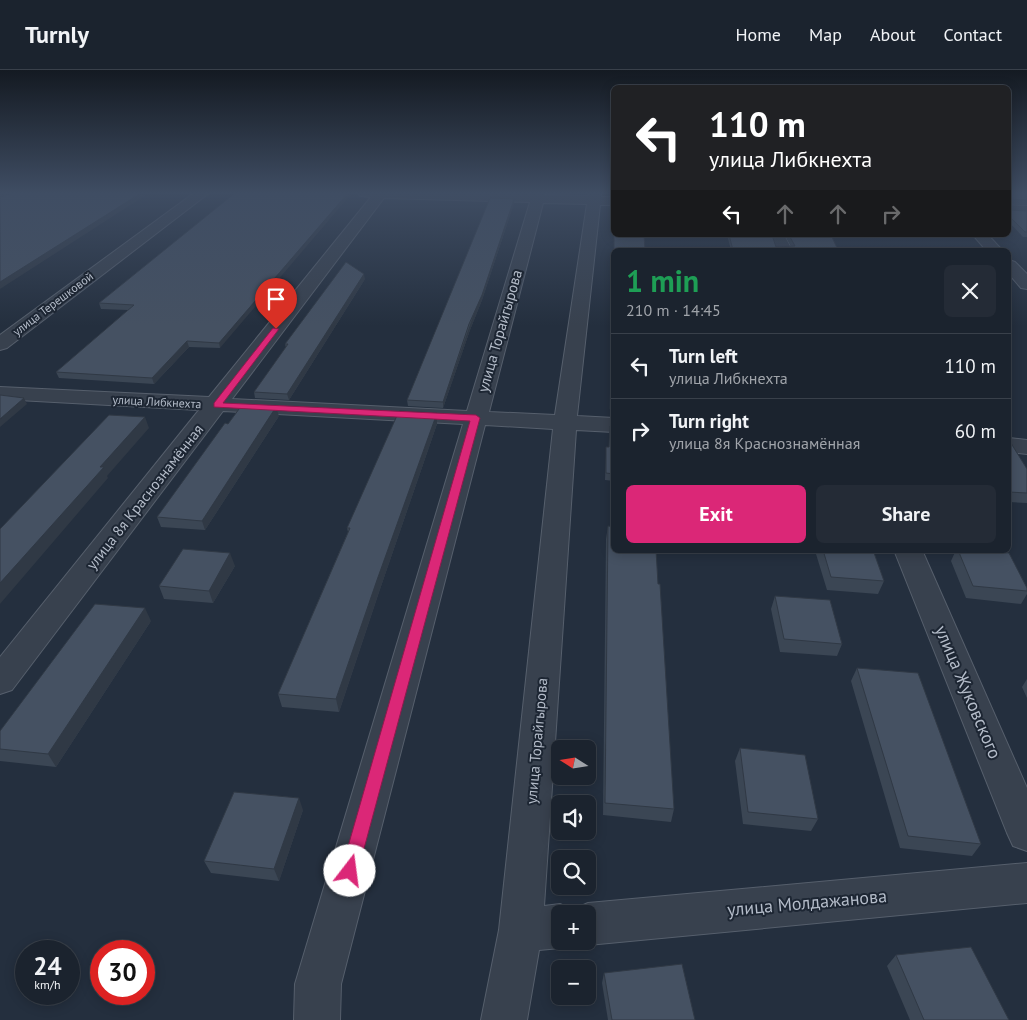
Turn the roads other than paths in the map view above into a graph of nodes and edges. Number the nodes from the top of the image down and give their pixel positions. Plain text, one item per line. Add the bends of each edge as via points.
1 (142, 237) edge
2 (347, 237) edge
3 (526, 237) edge
4 (595, 237) edge
5 (982, 237) edge
6 (992, 248) edge
7 (1011, 267) edge
8 (1027, 284) edge
9 (0, 344) edge
10 (0, 393) edge
11 (217, 405) junction
12 (476, 418) junction
13 (565, 422) junction
14 (611, 425) edge
15 (1011, 446) edge
16 (1027, 446) edge
17 (909, 553) edge
18 (0, 681) edge
19 (1027, 833) edge
20 (1027, 883) edge
21 (596, 923) edge
22 (540, 928) edge
23 (317, 1020) edge
24 (504, 1020) edge

1 - 9 street, улица Терешковой
2 - 11 street, улица 8я Краснознамённая
3 - 12 street, улица Торайгырова
4 - 13 street, улица Торайгырова
5 - 6 street
7 - 8 street
10 - 11 street, улица Либкнехта
11 - 12 street, улица Либкнехта
11 - 18 street, улица 8я Краснознамённая
12 - 13 street, улица Либкнехта
12 - 23 street, улица Торайгырова via 318,984
13 - 14 street, улица Либкнехта
13 - 22 street, улица Торайгырова
15 - 16 street
17 - 19 street, улица Жуковского
20 - 21 street, улица Молдажанова
22 - 24 street, улица Торайгырова

